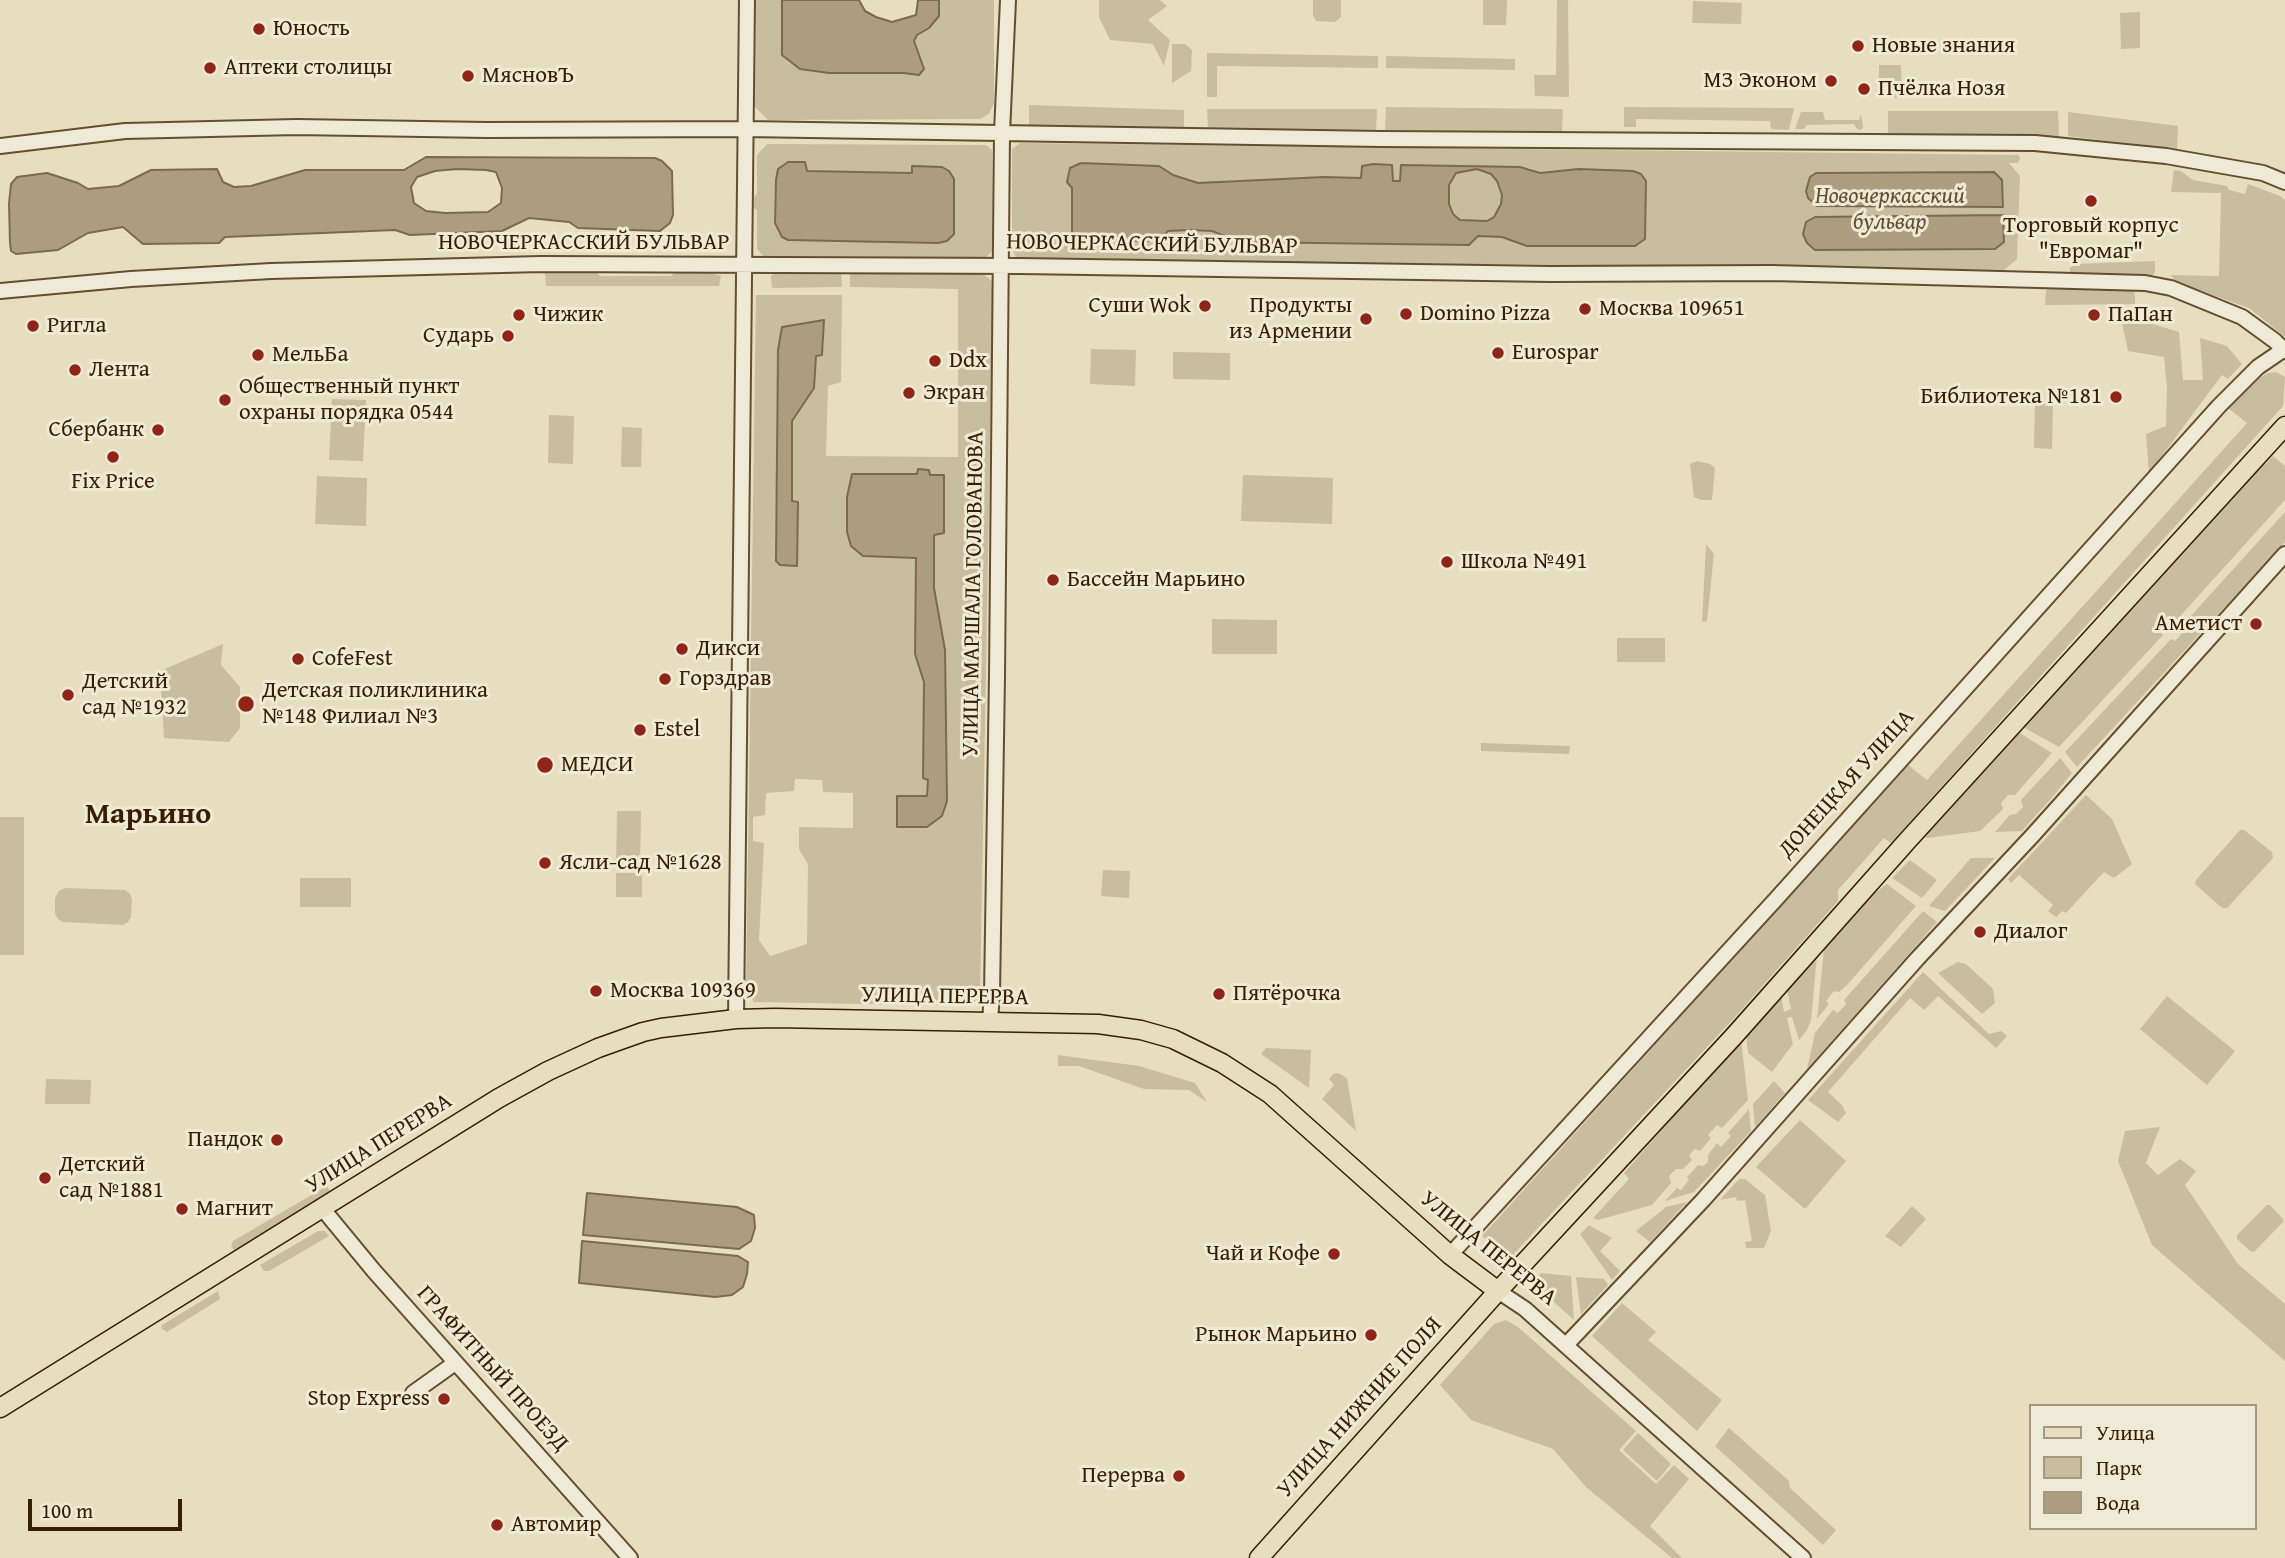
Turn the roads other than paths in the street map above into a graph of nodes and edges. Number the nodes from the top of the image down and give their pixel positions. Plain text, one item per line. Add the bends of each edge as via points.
1 (747, 0) edge
2 (1009, 0) edge
3 (746, 130) junction
4 (1002, 133) junction
5 (0, 146) edge
6 (2285, 181) edge
7 (744, 266) junction
8 (1002, 266) junction
9 (0, 292) edge
10 (2284, 350) edge
11 (2285, 426) edge
12 (2285, 554) edge
13 (736, 1019) junction
14 (990, 1021) junction
15 (323, 1208) junction
16 (1450, 1255) junction
17 (1498, 1291) junction
18 (1566, 1345) junction
19 (455, 1363) junction
20 (413, 1393) dead end
21 (0, 1408) edge
22 (631, 1558) edge
23 (1259, 1558) edge
24 (1803, 1558) edge

1 - 3 street
2 - 4 street, УЛИЦА МАРШАЛА ГОЛОВАНОВА
3 - 4 street
3 - 5 street via 234,128 125,131
3 - 7 street
4 - 6 street via 2035,143 2166,156
4 - 8 street, УЛИЦА МАРШАЛА ГОЛОВАНОВА
7 - 8 street, НОВОЧЕРКАССКИЙ БУЛЬВАР
7 - 9 street, НОВОЧЕРКАССКИЙ БУЛЬВАР via 541,264 281,271
7 - 13 street
8 - 10 street, НОВОЧЕРКАССКИЙ БУЛЬВАР via 1772,273 2145,283 2171,288 2242,317
8 - 14 street, УЛИЦА МАРШАЛА ГОЛОВАНОВА
10 - 16 street, ДОНЕЦКАЯ УЛИЦА via 2258,367 2219,407
11 - 17 main road
12 - 18 street via 1700,1203
13 - 14 main road, УЛИЦА ПЕРЕРВА
13 - 15 main road, УЛИЦА ПЕРЕРВА via 661,1027 598,1048 499,1098
14 - 16 main road, УЛИЦА ПЕРЕРВА via 1141,1030 1173,1039 1222,1063 1295,1115
15 - 19 street, ГРАФИТНЫЙ ПРОЕЗД
15 - 21 main road, УЛИЦА ПЕРЕРВА
16 - 17 main road, УЛИЦА ПЕРЕРВА
17 - 18 street, УЛИЦА ПЕРЕРВА
17 - 23 main road, УЛИЦА НИЖНИЕ ПОЛЯ
18 - 24 street, УЛИЦА ПЕРЕРВА
19 - 20 street
19 - 22 street, ГРАФИТНЫЙ ПРОЕЗД

